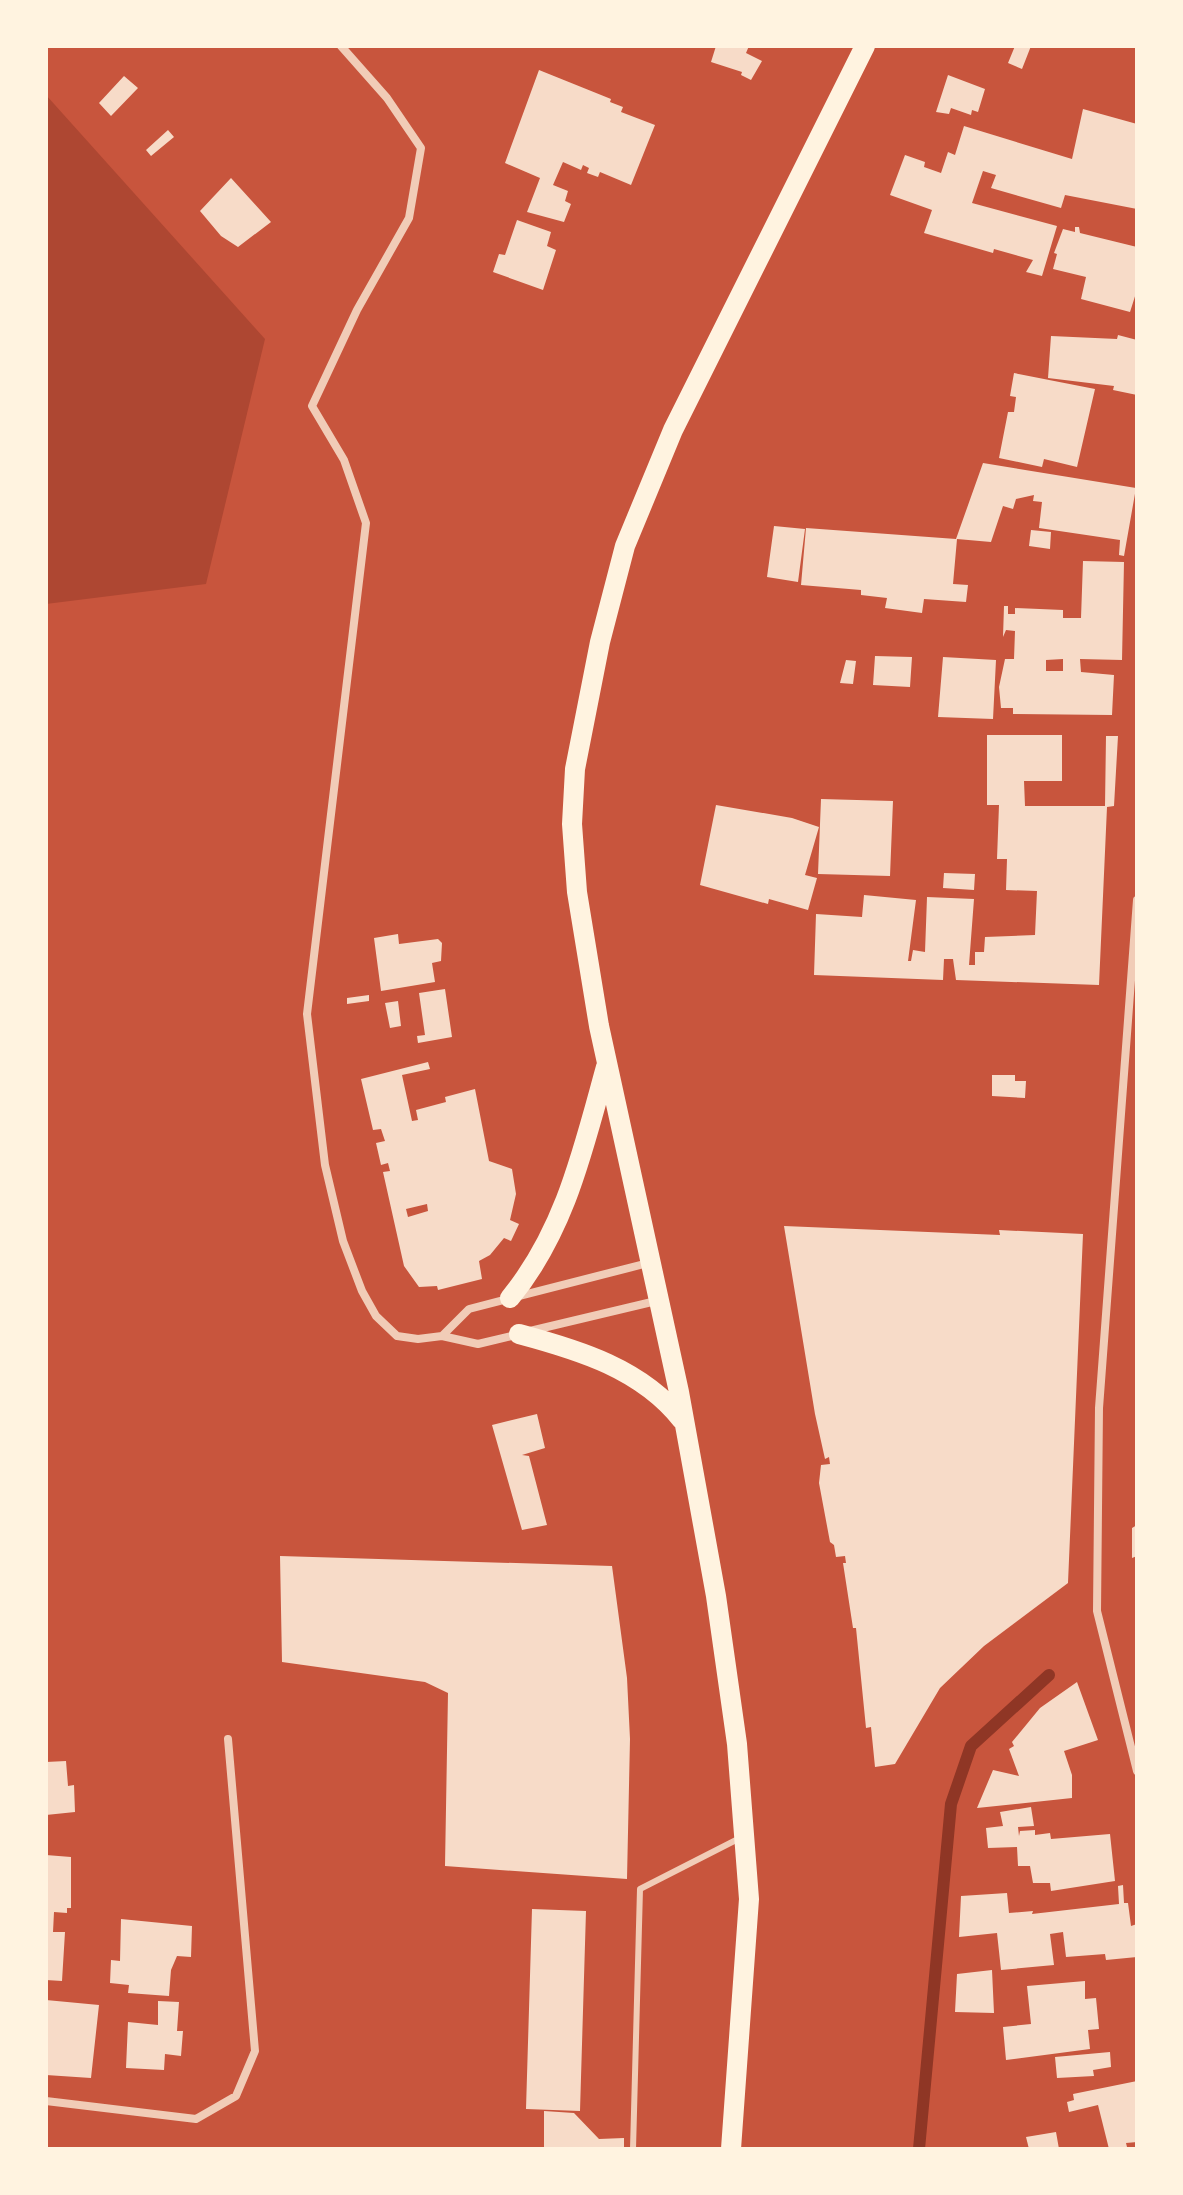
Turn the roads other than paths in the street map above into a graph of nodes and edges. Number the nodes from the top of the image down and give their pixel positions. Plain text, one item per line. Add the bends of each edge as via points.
1 (341, 46) edge
2 (865, 46) edge
3 (1137, 900) edge
4 (1135, 957) edge
5 (607, 1063) junction
6 (651, 1263) junction
7 (510, 1298) junction
8 (659, 1300) junction
9 (519, 1334) junction
10 (442, 1336) junction
11 (685, 1423) junction
12 (228, 1739) dead end
13 (1137, 1771) edge
14 (747, 1835) junction
15 (46, 2101) edge
16 (633, 2149) edge
17 (731, 2149) edge

1 - 10 street via 387,98 421,148 409,218 357,310 312,406 344,460 366,523 307,1014 325,1165 343,1241 362,1291 376,1316 397,1336
2 - 5 main road via 673,430 625,546 600,642 575,769 572,824 577,892
3 - 4 street
4 - 13 street via 1099,1408 1097,1611
5 - 6 main road
5 - 7 main road via 552,1239
6 - 7 street
6 - 8 main road
7 - 10 street via 469,1309
8 - 9 street
8 - 11 main road
9 - 10 street via 478,1344
9 - 11 main road via 623,1371 670,1404
11 - 14 main road via 716,1596
12 - 15 street via 255,2051 236,2096 196,2119
14 - 16 lane via 640,1889
14 - 17 main road via 749,1899

